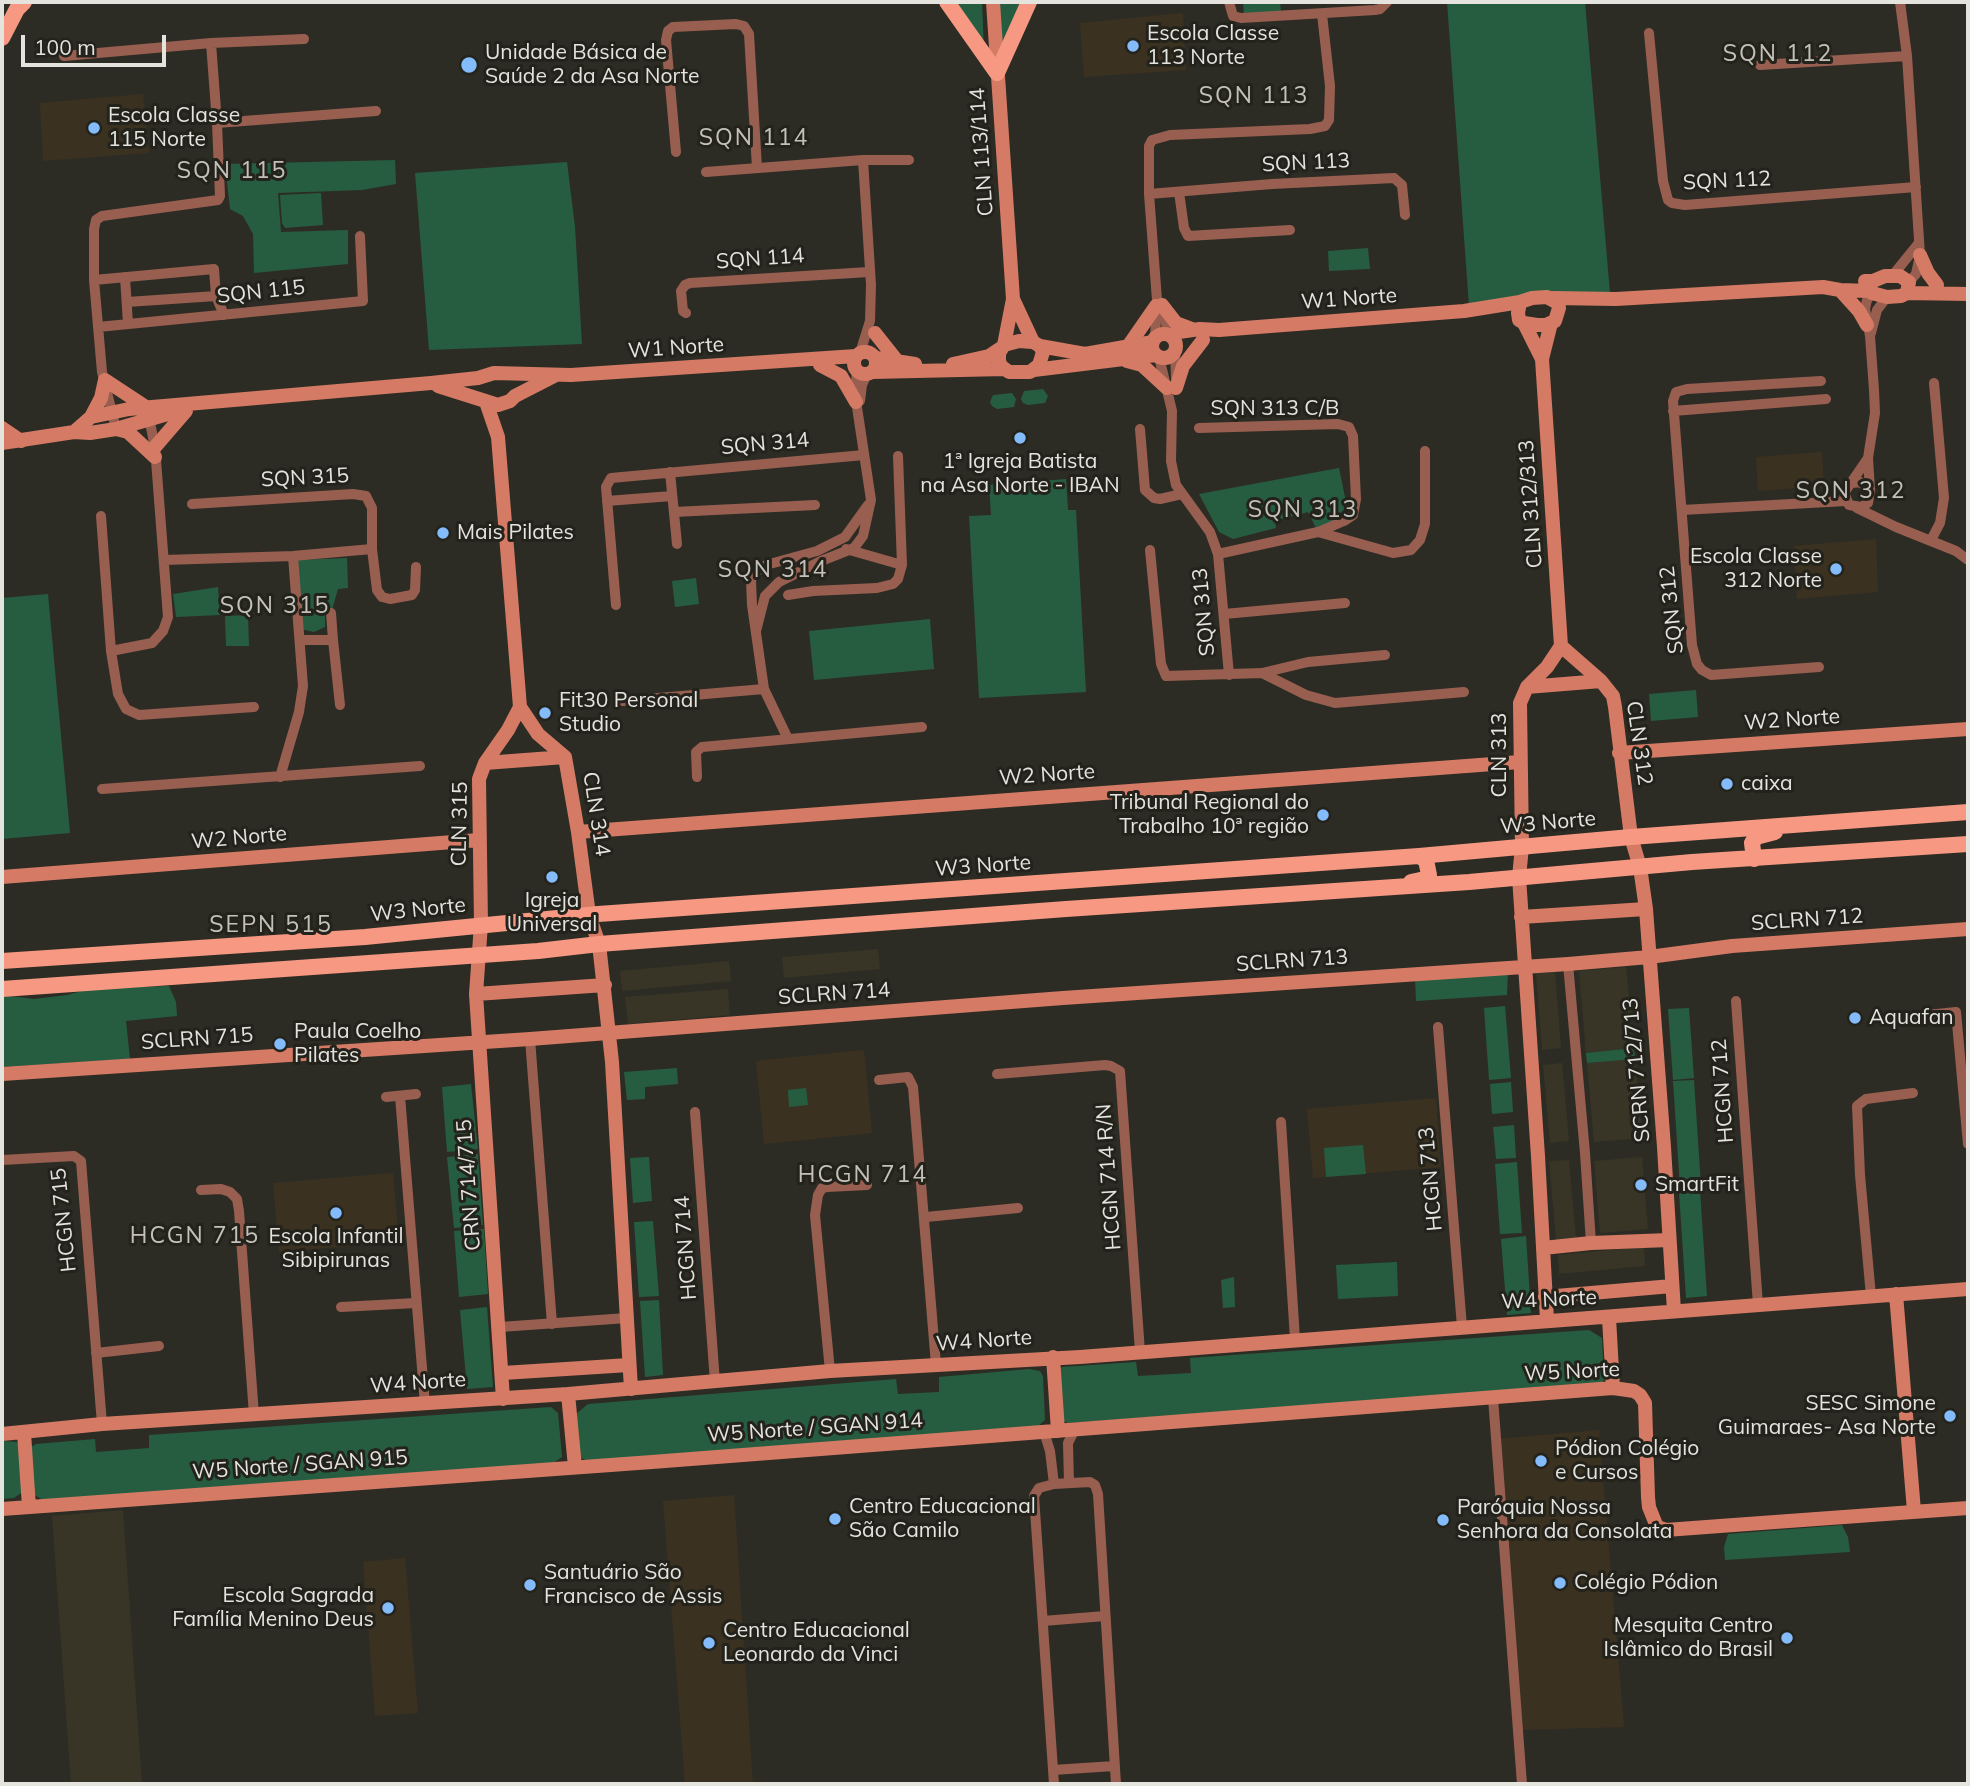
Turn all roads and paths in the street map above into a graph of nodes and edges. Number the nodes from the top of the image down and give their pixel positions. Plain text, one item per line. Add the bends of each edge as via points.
1 (24, 2) edge
2 (947, 2) edge
3 (993, 2) edge
4 (1030, 2) edge
5 (1229, 2) edge
6 (1387, 2) edge
7 (1900, 2) edge
8 (1322, 14) junction
9 (1649, 33) dead end
10 (2, 38) edge
11 (304, 39) dead end
12 (211, 43) junction
13 (64, 56) dead end
14 (1907, 56) junction
15 (1760, 65) dead end
16 (997, 73) junction
17 (376, 111) dead end
18 (217, 122) junction
19 (676, 152) dead end
20 (863, 160) junction
21 (909, 160) dead end
22 (757, 168) junction
23 (706, 172) dead end
24 (1916, 187) junction
25 (1179, 192) junction
26 (1149, 194) junction
27 (1405, 215) dead end
28 (1290, 230) dead end
29 (360, 236) dead end
30 (1919, 249) junction
31 (869, 272) junction
32 (1894, 275) junction
33 (125, 277) junction
34 (94, 280) junction
35 (1937, 285) junction
36 (1968, 286) edge
37 (1824, 287) junction
38 (1908, 287) junction
39 (1872, 288) junction
40 (1840, 290) junction
41 (1968, 294) edge
42 (216, 296) junction
43 (1887, 297) junction
44 (1553, 298) junction
45 (1013, 299) junction
46 (1596, 299) junction
47 (127, 302) junction
48 (1520, 302) junction
49 (1158, 304) junction
50 (1482, 308) junction
51 (686, 313) dead end
52 (224, 314) junction
53 (1555, 319) junction
54 (1522, 321) junction
55 (128, 324) junction
56 (98, 327) junction
57 (872, 327) junction
58 (1868, 331) junction
59 (1202, 335) junction
60 (1036, 344) junction
61 (1129, 345) junction
62 (1164, 345) junction
63 (1003, 346) junction
64 (1115, 359) junction
65 (1542, 359) junction
66 (800, 361) junction
67 (898, 362) junction
68 (865, 363) junction
69 (820, 365) junction
70 (1005, 369) junction
71 (1034, 370) junction
72 (506, 374) junction
73 (555, 376) junction
74 (478, 378) junction
75 (105, 380) junction
76 (1821, 381) dead end
77 (431, 383) junction
78 (1934, 383) dead end
79 (1172, 388) junction
80 (481, 399) junction
81 (512, 399) junction
82 (1825, 399) dead end
83 (192, 406) junction
84 (857, 407) junction
85 (1673, 411) junction
86 (112, 412) junction
87 (148, 414) junction
88 (90, 418) junction
89 (2, 428) edge
90 (1199, 428) dead end
91 (116, 429) junction
92 (1140, 429) dead end
93 (74, 432) junction
94 (498, 436) junction
95 (21, 441) junction
96 (2, 443) edge
97 (1425, 451) dead end
98 (155, 452) junction
99 (864, 455) junction
100 (898, 456) dead end
101 (1868, 458) junction
102 (670, 472) junction
103 (1849, 486) junction
104 (1870, 492) junction
105 (1182, 494) junction
106 (673, 496) junction
107 (871, 500) junction
108 (607, 501) junction
109 (1846, 501) junction
110 (1815, 502) junction
111 (191, 504) dead end
112 (815, 505) dead end
113 (1857, 508) junction
114 (1682, 510) junction
115 (674, 512) junction
116 (101, 516) dead end
117 (1885, 522) junction
118 (1318, 532) junction
119 (849, 533) junction
120 (1931, 540) junction
121 (837, 541) junction
122 (860, 542) junction
123 (677, 544) dead end
124 (372, 549) junction
125 (1150, 550) dead end
126 (848, 551) junction
127 (1218, 554) junction
128 (293, 556) junction
129 (819, 556) junction
130 (874, 556) junction
131 (1968, 559) edge
132 (164, 560) junction
133 (901, 565) junction
134 (416, 567) dead end
135 (751, 591) junction
136 (788, 595) dead end
137 (765, 596) junction
138 (1345, 603) dead end
139 (616, 605) dead end
140 (331, 614) dead end
141 (1224, 614) junction
142 (756, 631) junction
143 (300, 640) junction
144 (333, 640) junction
145 (1561, 646) junction
146 (111, 651) junction
147 (1385, 655) dead end
148 (1819, 667) dead end
149 (1262, 673) junction
150 (1230, 675) junction
151 (1601, 681) junction
152 (1527, 687) junction
153 (764, 689) junction
154 (1464, 692) dead end
155 (623, 701) dead end
156 (340, 705) dead end
157 (520, 706) junction
158 (254, 707) dead end
159 (922, 727) dead end
160 (1968, 729) edge
161 (788, 739) junction
162 (1619, 753) junction
163 (565, 757) junction
164 (1520, 762) junction
165 (485, 763) junction
166 (420, 766) dead end
167 (281, 777) junction
168 (697, 777) dead end
169 (102, 789) dead end
170 (1968, 812) edge
171 (1797, 825) junction
172 (578, 832) junction
173 (1630, 836) junction
174 (480, 840) junction
175 (1968, 844) edge
176 (1522, 847) junction
177 (1419, 856) junction
178 (1754, 859) junction
179 (1640, 867) junction
180 (2, 877) edge
181 (1519, 877) junction
182 (1384, 887) junction
183 (753, 904) junction
184 (690, 909) junction
185 (1646, 909) junction
186 (589, 915) junction
187 (1521, 917) junction
188 (481, 924) junction
189 (428, 929) junction
190 (1968, 929) edge
191 (365, 937) junction
192 (707, 937) junction
193 (668, 940) junction
194 (599, 944) junction
195 (478, 954) junction
196 (1649, 957) junction
197 (2, 961) edge
198 (384, 961) junction
199 (1568, 964) junction
200 (332, 966) junction
201 (1524, 966) junction
202 (605, 985) junction
203 (2, 989) edge
204 (476, 994) junction
205 (1063, 998) joint
206 (1736, 1000) dead end
207 (1908, 1017) dead end
208 (1438, 1027) dead end
209 (609, 1031) junction
210 (530, 1039) junction
211 (478, 1041) junction
212 (2, 1074) edge
213 (997, 1074) dead end
214 (879, 1080) dead end
215 (1913, 1093) dead end
216 (416, 1094) dead end
217 (400, 1096) junction
218 (386, 1097) dead end
219 (695, 1112) dead end
220 (1281, 1122) dead end
221 (1968, 1144) edge
222 (2, 1160) edge
223 (867, 1185) dead end
224 (201, 1189) dead end
225 (1018, 1208) dead end
226 (926, 1217) junction
227 (1669, 1240) junction
228 (1591, 1243) junction
229 (1543, 1248) junction
230 (1672, 1286) junction
231 (1968, 1289) edge
232 (1896, 1294) junction
233 (1871, 1296) junction
234 (1545, 1297) junction
235 (416, 1303) junction
236 (1758, 1304) junction
237 (341, 1307) dead end
238 (1674, 1311) junction
239 (627, 1318) junction
240 (1609, 1318) junction
241 (1547, 1320) junction
242 (552, 1324) junction
243 (500, 1327) junction
244 (1462, 1327) junction
245 (1295, 1339) junction
246 (159, 1346) dead end
247 (1140, 1352) junction
248 (96, 1353) junction
249 (1054, 1357) junction
250 (629, 1365) junction
251 (936, 1365) junction
252 (830, 1371) junction
253 (503, 1373) junction
254 (715, 1382) junction
255 (1614, 1388) junction
256 (631, 1389) junction
257 (568, 1394) junction
258 (1493, 1398) junction
259 (503, 1399) junction
260 (425, 1405) junction
261 (254, 1415) junction
262 (102, 1424) junction
263 (1075, 1429) junction
264 (1051, 1431) junction
265 (24, 1433) junction
266 (2, 1434) edge
267 (1068, 1449) junction
268 (1050, 1451) junction
269 (575, 1467) junction
270 (1069, 1483) junction
271 (1054, 1484) junction
272 (29, 1507) junction
273 (1968, 1508) edge
274 (2, 1509) edge
275 (1914, 1511) junction
276 (1105, 1616) junction
277 (1043, 1621) junction
278 (1115, 1766) junction
279 (1053, 1770) junction
280 (1054, 1784) edge
281 (1116, 1784) edge
282 (1522, 1784) edge

1 - 10 main road
2 - 16 main road
3 - 16 street, CLN 113/114
4 - 16 main road
5 - 8 street via 1235,17
6 - 8 street via 1380,9
7 - 14 street
8 - 26 street, SQN 113 via 1330,86 1328,124 1310,129 1160,136 1149,146
9 - 24 street, SQN 112 via 1663,181 1672,203
11 - 12 street
12 - 13 street
12 - 18 street
14 - 15 street
14 - 24 street
16 - 45 street, CLN 113/114
17 - 18 street
18 - 34 street via 218,200 102,216 94,229
19 - 22 street via 667,31 736,24 749,34
20 - 21 street
20 - 22 street
20 - 31 street
22 - 23 street
24 - 30 street
25 - 26 street, SQN 113
25 - 27 street, SQN 113 via 1394,178 1402,186
25 - 28 street via 1188,236
26 - 49 street, SQN 113
29 - 52 street, SQN 115 via 363,301
30 - 32 street
30 - 35 street
30 - 38 street via 1916,274
31 - 51 street, SQN 114 via 690,283 681,291
31 - 57 street
32 - 38 street via 1905,278
32 - 39 street
33 - 34 street, SQN 115
33 - 42 street, SQN 115 via 214,269
33 - 47 street
34 - 56 street
35 - 36 street
35 - 38 street
37 - 39 street via 1841,282
37 - 40 street
37 - 46 street
38 - 41 street
38 - 43 street via 1902,296
39 - 40 street
39 - 43 street
39 - 58 street via 1865,304
40 - 58 street via 1859,311
42 - 47 street
42 - 52 street
43 - 58 street
44 - 46 street
44 - 48 street, W1 Norte
44 - 53 street via 1558,303
45 - 60 street, CLN 113/114
45 - 63 street, CLN 113/114
46 - 53 street
47 - 55 street
48 - 50 street, W1 Norte
48 - 54 street
49 - 59 street via 1176,323
49 - 61 street
49 - 62 street, SQN 113
50 - 54 street, W1 Norte
50 - 59 street, W1 Norte
52 - 55 street, SQN 115
53 - 54 street, W1 Norte
53 - 65 street, CLN 312/313
54 - 65 street, CLN 312/313
55 - 56 street, SQN 115
56 - 75 street
57 - 67 street
57 - 68 street
58 - 101 street via 1875,413
59 - 62 street, W1 Norte via 1182,350
59 - 79 street
60 - 61 street, W1 Norte via 1085,354
60 - 63 street via 1019,341
60 - 71 street via 1042,358
61 - 62 street, W1 Norte
62 - 64 street, W1 Norte
62 - 79 street, SQN 313
62 - 79 street, SQN 313
63 - 67 street, W1 Norte via 989,356 953,365
63 - 70 street via 999,361
64 - 71 street, W1 Norte
64 - 79 street via 1142,365
65 - 145 street, CLN 312/313
66 - 68 street, W1 Norte
66 - 69 street, W1 Norte
66 - 73 street, W1 Norte
67 - 68 street, W1 Norte
68 - 69 street, W1 Norte
68 - 70 street, W1 Norte
68 - 84 street via 854,384
69 - 84 street via 841,376
70 - 71 street via 1016,373
72 - 73 street, W1 Norte
72 - 74 street
72 - 81 street via 517,383
73 - 81 street, W1 Norte
74 - 77 street
74 - 80 street via 474,385
75 - 86 street
75 - 87 street
75 - 88 street
76 - 85 street via 1682,390 1674,396
77 - 80 street
77 - 83 street
78 - 120 street via 1944,498 1940,523
79 - 105 street, SQN 313 via 1171,461
80 - 81 street via 498,405
80 - 94 street
81 - 94 street
82 - 85 street
83 - 87 street
83 - 98 street
84 - 99 street
85 - 114 street, SQN 312
86 - 87 street
86 - 88 street
86 - 91 street
87 - 91 street
87 - 98 street
88 - 93 street
89 - 95 street
90 - 118 street, SQN 313 C/B via 1349,427 1356,465 1356,508 1344,521
91 - 93 street
91 - 98 street via 128,432
92 - 105 street via 1145,490 1160,499
93 - 95 street
94 - 157 street
95 - 96 street
97 - 118 street via 1425,524 1411,550 1393,553
98 - 132 street
99 - 102 street, SQN 314
99 - 107 street
100 - 133 street
101 - 103 street
101 - 104 street
102 - 106 street
102 - 108 street, SQN 314 via 611,478
103 - 104 street via 1860,482
103 - 109 street
103 - 110 street
104 - 113 street via 1868,502
104 - 117 street
105 - 127 street, SQN 313 via 1210,532
106 - 108 street
106 - 115 street
107 - 119 street
107 - 122 street
108 - 139 street
109 - 110 street
109 - 113 street
110 - 114 street
111 - 124 street, SQN 315 via 360,495 368,498 372,508
112 - 115 street
113 - 117 street
114 - 148 street, SQN 312 via 1692,645 1702,670 1711,675
115 - 123 street
116 - 146 street
117 - 120 street
118 - 127 street, SQN 313
119 - 121 street
119 - 122 street
120 - 131 street
121 - 126 street
121 - 129 street
122 - 126 street
122 - 130 street
124 - 128 street
124 - 134 street, SQN 315 via 382,597 412,595
125 - 150 street via 1163,671 1171,677
126 - 129 street
126 - 130 street
127 - 141 street, SQN 313
128 - 132 street
128 - 143 street
129 - 135 street via 762,566 754,574
129 - 137 street
130 - 133 street
132 - 146 street via 168,617 163,631 152,643
133 - 136 street via 898,579 887,586
135 - 137 street
135 - 142 street
137 - 142 street
138 - 141 street
140 - 144 street
141 - 150 street, SQN 313
142 - 153 street
143 - 144 street
143 - 167 street via 303,686
144 - 156 street
145 - 151 street, CLN 312
145 - 152 street, CLN 313
146 - 158 street via 118,694 126,709 139,715
147 - 149 street, SQN 313 via 1308,662
149 - 150 street, SQN 313
149 - 154 street via 1306,695 1335,703
151 - 152 street
151 - 162 street, CLN 312 via 1614,696
152 - 164 street, CLN 313 via 1520,703
153 - 155 street
153 - 161 street
157 - 163 street, CLN 314 via 531,726
157 - 165 street, CLN 315
159 - 161 street
160 - 162 street, W2 Norte
161 - 168 street via 702,747 696,752
162 - 173 street, CLN 312
163 - 165 street
163 - 172 street, CLN 314
164 - 172 street, W2 Norte
164 - 176 street, CLN 313
165 - 174 street, CLN 315 via 479,779
166 - 167 street
167 - 169 street
170 - 171 main road, W3 Norte
171 - 173 main road, W3 Norte
171 - 178 main road via 1756,837
172 - 186 street, CLN 314
173 - 176 main road, W3 Norte
173 - 179 street, CLN 312
174 - 180 street, W2 Norte
174 - 188 street, CLN 315
175 - 178 main road
176 - 177 main road, W3 Norte
176 - 181 street, CLN 313
177 - 182 main road via 1428,866 1424,880
177 - 183 main road, W3 Norte
178 - 179 main road
179 - 181 main road
179 - 185 street, SCRN 712/713
181 - 182 main road
181 - 187 street
182 - 192 main road
183 - 184 main road, W3 Norte
183 - 192 main road via 708,919
184 - 186 main road, W3 Norte
184 - 193 main road via 692,928
185 - 187 street
185 - 196 street, SCRN 712/713
186 - 188 main road, W3 Norte
186 - 194 street, CLN 314
187 - 201 street
188 - 189 main road, W3 Norte
188 - 195 street, CLN 315
189 - 191 main road, W3 Norte
189 - 198 main road via 387,940
190 - 196 street, SCLRN 712 via 1732,946
191 - 197 main road, W3 Norte
191 - 200 main road via 364,958
192 - 193 main road
193 - 194 main road
194 - 195 main road
194 - 202 street
195 - 198 main road
195 - 204 street, CRN 714/715
196 - 199 street, SCLRN 712
196 - 227 street, SCRN 712/713
198 - 200 main road
199 - 201 street, SCLRN 713
199 - 228 street
200 - 203 main road
201 - 205 street, SCLRN 713
201 - 229 street
202 - 204 street
202 - 209 street
204 - 211 street, CRN 714/715
205 - 209 street, SCLRN 714
206 - 236 street, HCGN 712
207 - 221 street via 1956,1012
208 - 244 street, HCGN 713
209 - 210 street
209 - 239 street
210 - 211 street
210 - 242 street
211 - 212 street, SCLRN 715
211 - 243 street, CRN 714/715
213 - 247 street, HCGN 714 R/N via 1105,1065 1117,1068
214 - 226 street via 908,1077 913,1087
215 - 233 street via 1866,1099 1857,1106
216 - 217 street
217 - 218 street
217 - 235 street
219 - 254 street, HCGN 714
220 - 245 street
222 - 248 street, HCGN 715 via 74,1156 81,1161
223 - 252 street via 822,1188 818,1195
224 - 261 street via 221,1189 237,1199
225 - 226 street
226 - 251 street
227 - 228 street
227 - 230 street, SCRN 712/713
228 - 229 street
229 - 234 street
230 - 234 street
230 - 238 street, SCRN 712/713
231 - 232 street, W4 Norte
232 - 233 street, W4 Norte
232 - 275 street
233 - 236 street, W4 Norte
234 - 241 street
235 - 237 street
235 - 260 street
236 - 238 street, W4 Norte
238 - 240 street, W4 Norte
239 - 242 street
239 - 250 street
240 - 241 street, W4 Norte
240 - 255 street
241 - 244 street, W4 Norte
242 - 243 street
243 - 253 street, CRN 714/715
244 - 245 street, W4 Norte
245 - 247 street, W4 Norte
246 - 248 street
247 - 249 street, W4 Norte
248 - 262 street, HCGN 715
249 - 251 street, W4 Norte
249 - 264 street
250 - 253 street
250 - 256 street
251 - 252 street, W4 Norte
252 - 254 street, W4 Norte
253 - 259 street, CRN 714/715
254 - 256 street, W4 Norte
255 - 258 street, W5 Norte
255 - 275 street, W5 Norte via 1634,1391 1645,1403 1648,1497 1657,1527 1666,1530
256 - 257 street, W4 Norte
257 - 259 street, W4 Norte
257 - 269 street
258 - 263 street, W5 Norte
258 - 282 street
259 - 260 street, W4 Norte
260 - 261 street, W4 Norte
261 - 262 street, W4 Norte
262 - 265 street, W4 Norte
263 - 264 street, W5 Norte
263 - 267 street
264 - 268 street
264 - 269 street, W5 Norte / SGAN 914
265 - 266 street, W4 Norte
265 - 272 street
267 - 268 street
267 - 270 street
268 - 271 street
269 - 272 street, W5 Norte / SGAN 915
270 - 271 street
270 - 276 street via 1090,1482 1097,1489
271 - 277 street via 1039,1488 1034,1496
272 - 274 street, W5 Norte / SGAN 915
273 - 275 street, W5 Norte
276 - 277 street
276 - 278 street
277 - 279 street
278 - 279 street
278 - 281 street
279 - 280 street

